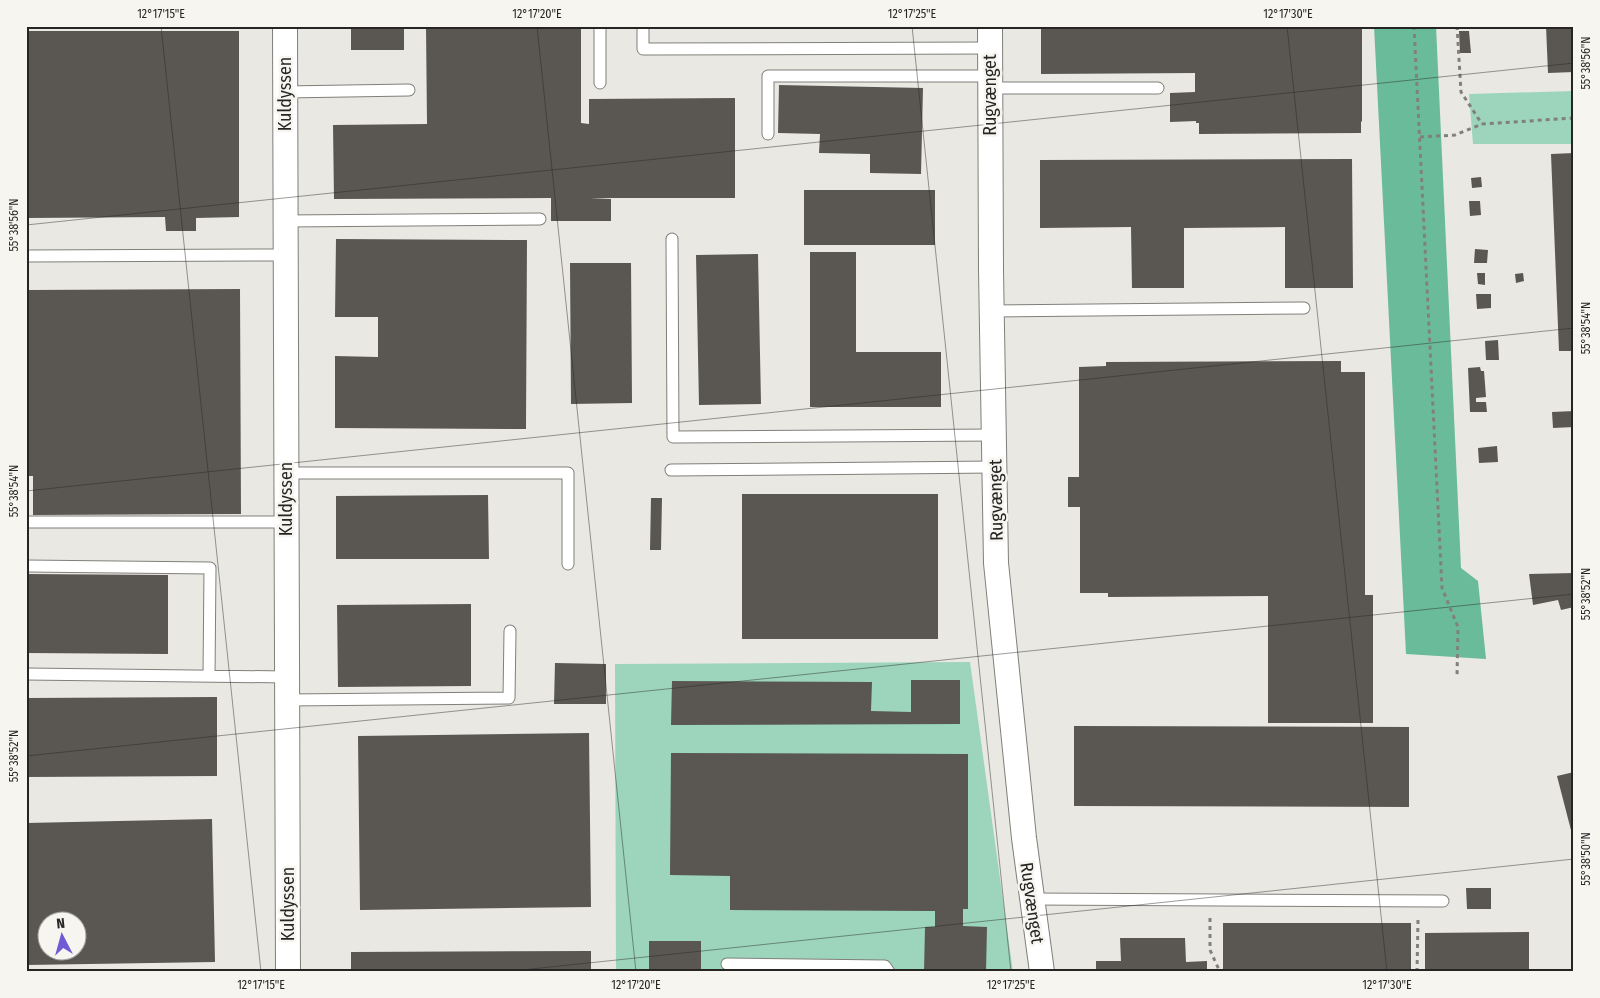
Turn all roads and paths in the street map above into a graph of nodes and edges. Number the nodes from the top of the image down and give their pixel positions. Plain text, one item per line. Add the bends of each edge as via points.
1 (285, 26) edge
2 (600, 26) edge
3 (643, 26) edge
4 (1414, 26) edge
5 (1457, 26) edge
6 (990, 37) edge
7 (990, 82) junction
8 (600, 83) dead end
9 (1158, 88) dead end
10 (409, 90) dead end
11 (285, 92) junction
12 (1574, 118) edge
13 (1482, 124) junction
14 (768, 134) dead end
15 (1420, 137) junction
16 (540, 219) dead end
17 (285, 221) junction
18 (672, 239) dead end
19 (285, 255) junction
20 (26, 256) edge
21 (1304, 308) dead end
22 (992, 311) junction
23 (995, 435) junction
24 (995, 466) junction
25 (671, 470) dead end
26 (286, 473) junction
27 (26, 522) edge
28 (286, 522) junction
29 (568, 564) dead end
30 (26, 566) edge
31 (510, 631) dead end
32 (26, 674) edge
33 (208, 676) junction
34 (287, 677) junction
35 (1457, 677) dead end
36 (287, 700) junction
37 (1031, 899) junction
38 (1210, 900) junction
39 (1418, 901) junction
40 (1443, 901) dead end
41 (727, 964) dead end
42 (288, 972) edge
43 (889, 972) edge
44 (1042, 972) edge
45 (1220, 972) edge
46 (1416, 972) edge

1 - 11 street, Kuldyssen
2 - 8 lane
3 - 6 lane via 643,49
4 - 15 path
5 - 13 path via 1461,92
6 - 7 street, Rugvænget
7 - 9 lane
7 - 14 lane via 768,76
7 - 22 street, Rugvænget
10 - 11 lane
11 - 17 street, Kuldyssen
12 - 13 path
13 - 15 path via 1455,135
15 - 35 path via 1442,588 1458,627
16 - 17 lane
17 - 19 street, Kuldyssen
18 - 23 lane via 673,437
19 - 20 lane
19 - 26 street, Kuldyssen
21 - 22 lane
22 - 23 street, Rugvænget
23 - 24 street, Rugvænget
24 - 25 lane
24 - 37 street, Rugvænget via 996,562
26 - 28 street, Kuldyssen
26 - 29 lane via 568,473
27 - 28 lane
28 - 34 street, Kuldyssen
30 - 33 lane via 210,568
31 - 36 lane via 509,698
32 - 33 lane
33 - 34 lane
34 - 36 street, Kuldyssen
36 - 42 street, Kuldyssen
37 - 38 lane
37 - 44 street, Rugvænget
38 - 39 lane
38 - 45 path via 1210,950
39 - 40 lane
39 - 46 path
41 - 43 lane via 885,966

